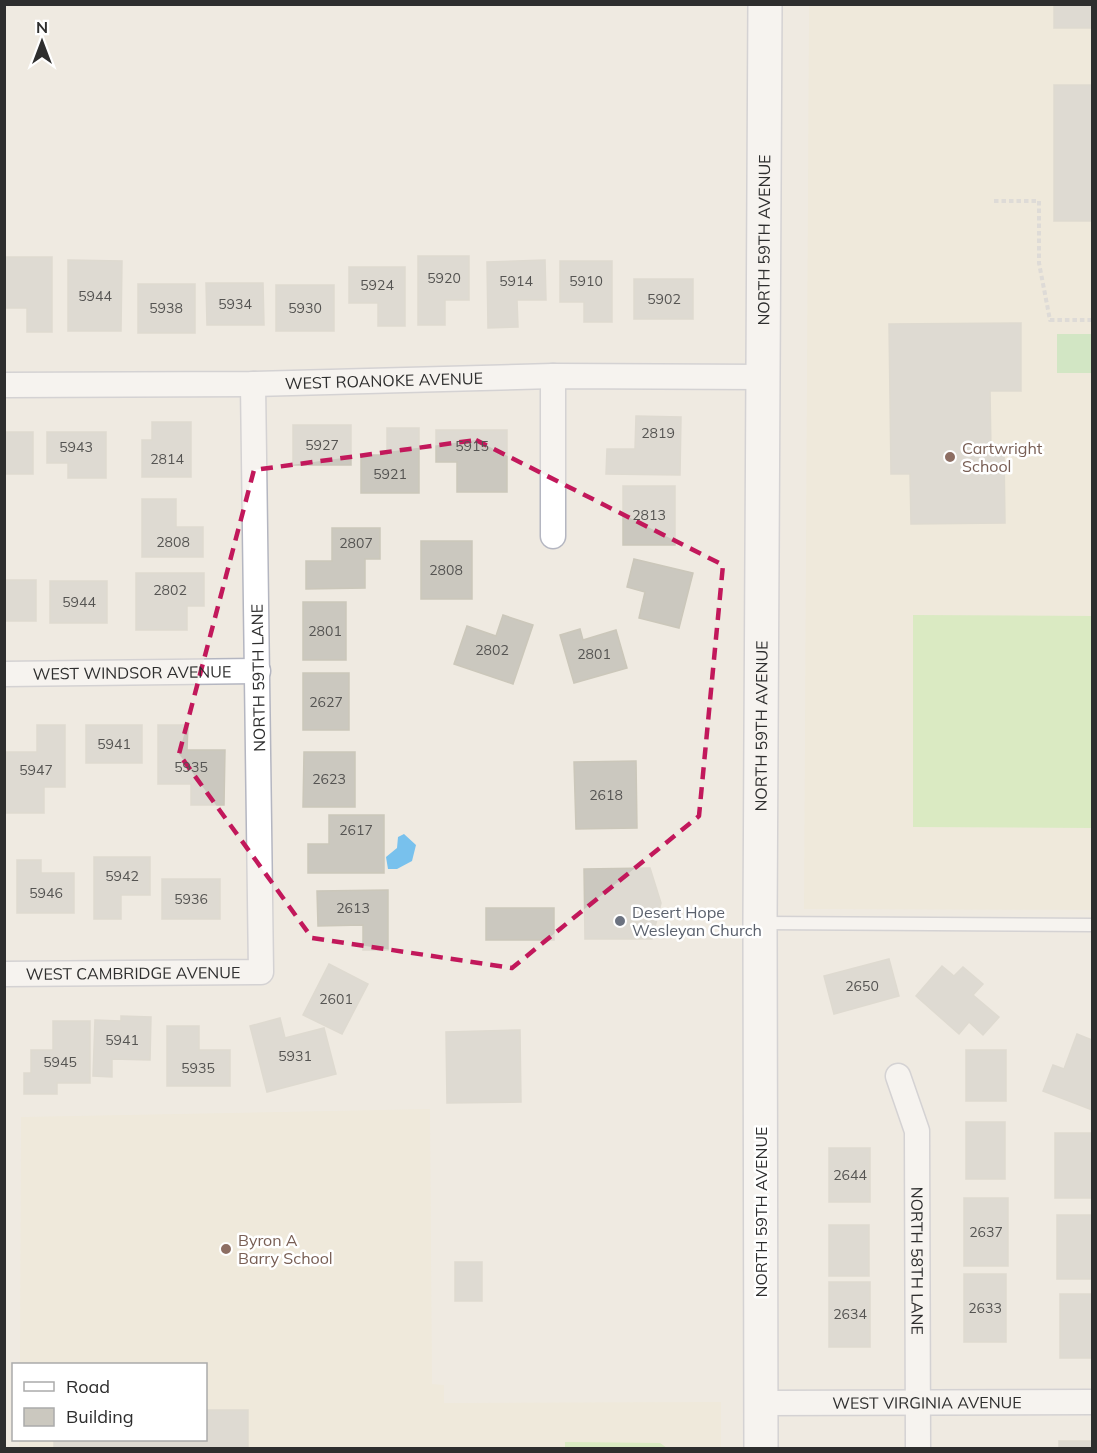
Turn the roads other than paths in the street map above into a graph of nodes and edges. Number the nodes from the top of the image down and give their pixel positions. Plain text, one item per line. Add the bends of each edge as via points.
1 (765, 4) edge
2 (553, 376) junction
3 (763, 377) junction
4 (253, 384) junction
5 (4, 386) edge
6 (553, 536) dead end
7 (258, 671) junction
8 (4, 674) edge
9 (760, 923) junction
10 (1092, 924) edge
11 (261, 972) joint
12 (4, 974) edge
13 (898, 1076) dead end
14 (1092, 1402) edge
15 (762, 1403) junction
16 (918, 1403) junction
17 (762, 1449) edge
18 (918, 1449) edge

1 - 3 main road, NORTH 59TH AVENUE
2 - 3 street, WEST ROANOKE AVENUE
2 - 4 street, WEST ROANOKE AVENUE
2 - 6 street
3 - 9 main road, NORTH 59TH AVENUE
4 - 5 street, WEST ROANOKE AVENUE
4 - 7 street, NORTH 59TH LANE
7 - 8 street, WEST WINDSOR AVENUE
7 - 11 street, NORTH 59TH LANE
9 - 10 lane
9 - 15 main road, NORTH 59TH AVENUE
11 - 12 street, WEST CAMBRIDGE AVENUE
13 - 16 street, NORTH 58TH LANE via 917,1131
14 - 16 street, WEST VIRGINIA AVENUE
15 - 16 street, WEST VIRGINIA AVENUE
15 - 17 main road, NORTH 59TH AVENUE
16 - 18 street, NORTH 58TH LANE

